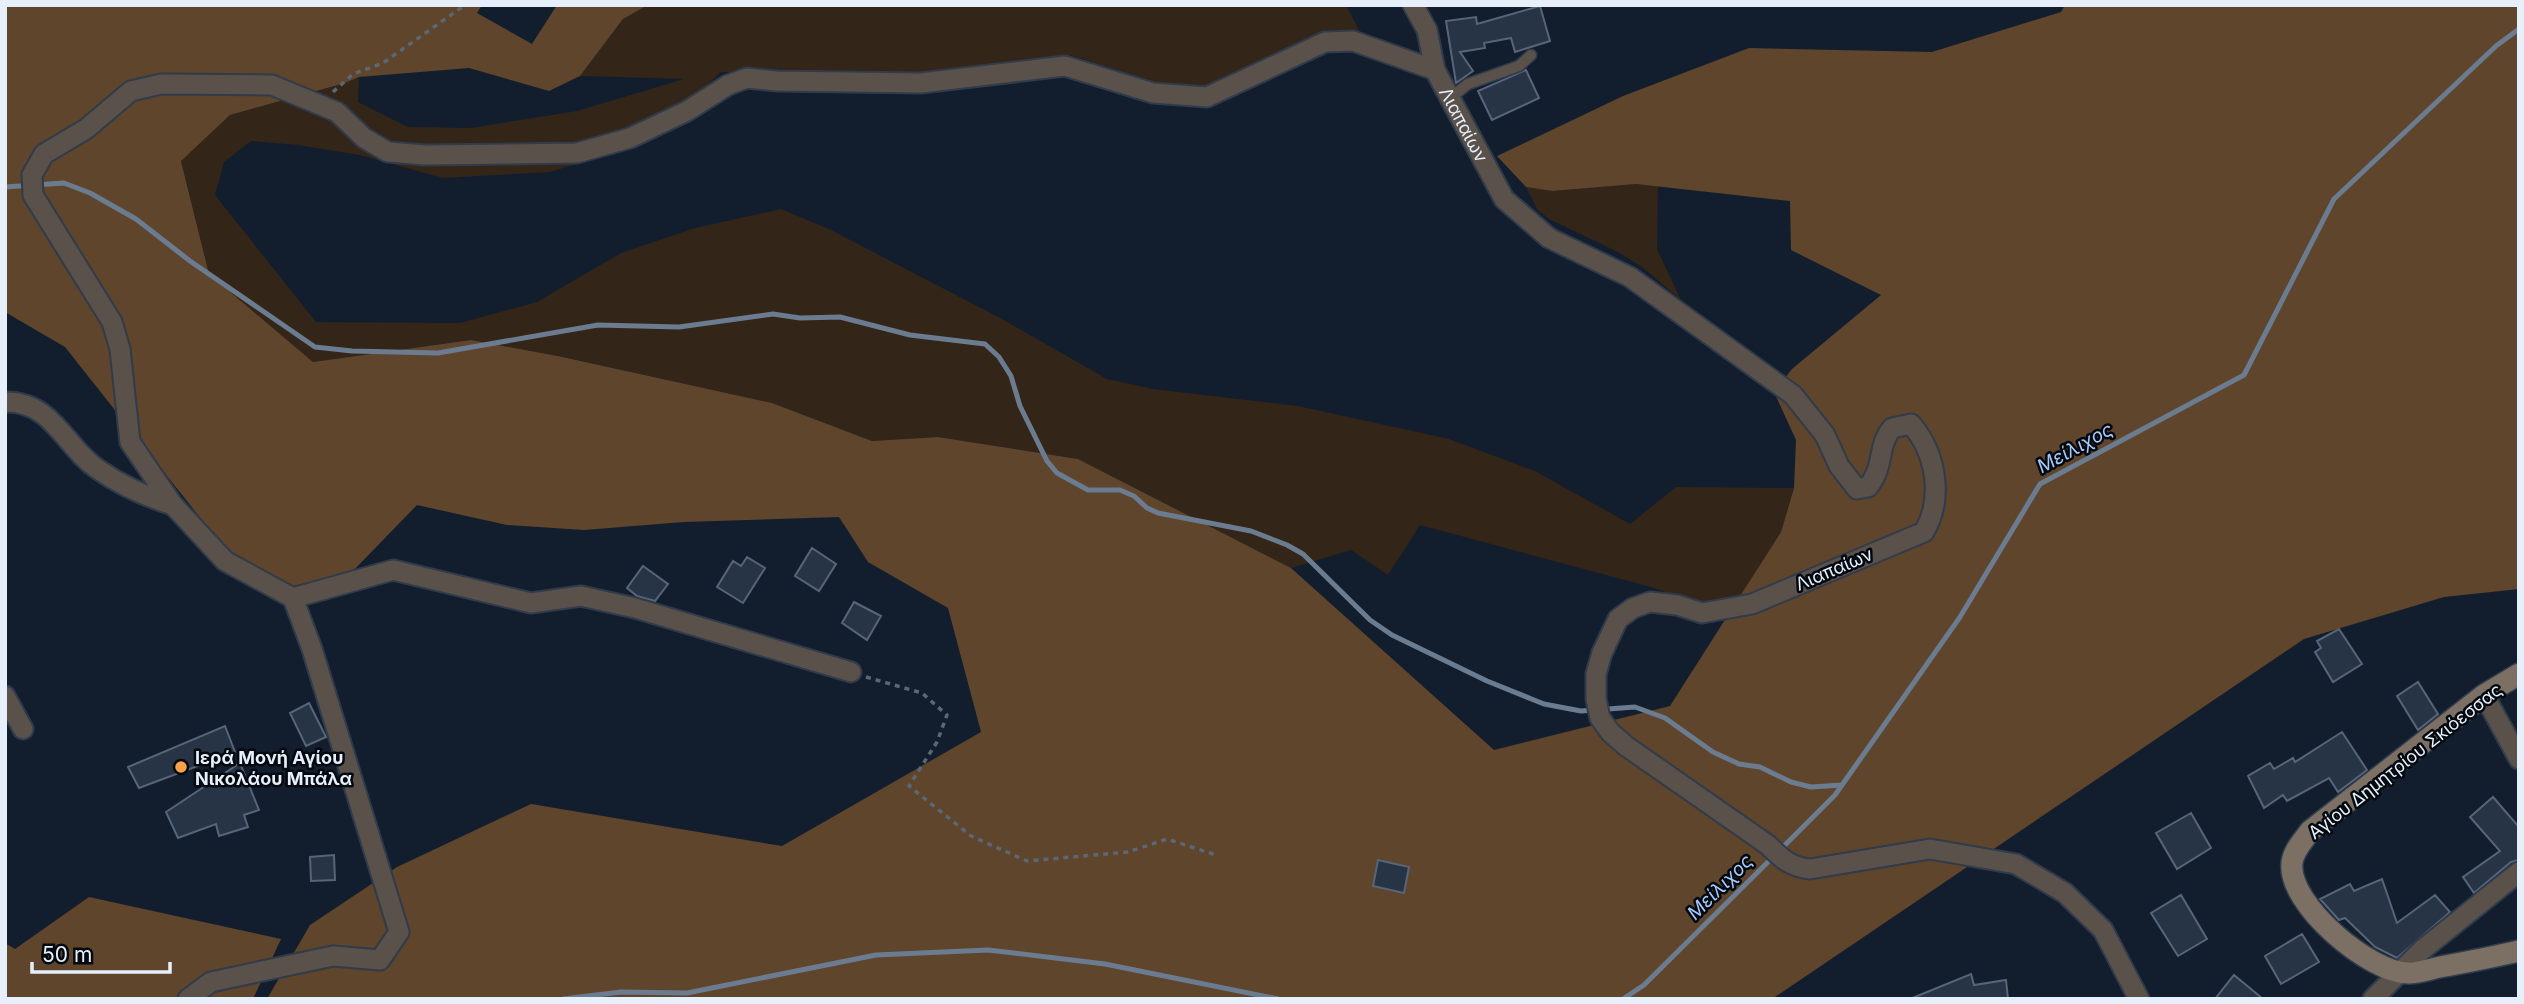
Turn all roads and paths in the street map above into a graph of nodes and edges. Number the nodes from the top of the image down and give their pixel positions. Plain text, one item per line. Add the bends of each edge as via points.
1 (465, 5) edge
2 (1413, 5) edge
3 (1531, 55) dead end
4 (1435, 70) junction
5 (1450, 98) junction
6 (337, 112) junction
7 (5, 402) edge
8 (173, 505) junction
9 (293, 598) junction
10 (851, 672) joint
11 (2519, 674) edge
12 (2484, 695) junction
13 (5, 696) edge
14 (23, 729) dead end
15 (2519, 760) edge
16 (1216, 855) dead end
17 (2519, 872) edge
18 (2519, 951) edge
19 (2400, 972) junction
20 (188, 999) edge
21 (2139, 999) edge
22 (2373, 999) edge

1 - 6 path via 383,63 352,74 333,91
2 - 4 street, Λιαπαίων via 1427,30
3 - 5 lane via 1519,66 1468,84
4 - 5 street, Λιαπαίων
4 - 6 street via 1353,41 1325,42 1207,97 1153,93 1065,66 921,83 747,78 630,138 577,153 388,152 364,138
5 - 21 street, Λιαπαίων via 1504,199 1549,239 1630,277 1793,395 1825,435 1839,466 1857,489 1868,487 1875,478 1884,438 1892,428 1911,424 1924,439 1936,477 1933,517 1924,532 1752,604 1702,613 1650,602 1618,619 1596,674 1598,709 1610,732 1795,867 1810,869 1930,849 2016,864 2066,893 2103,930
6 - 8 street via 272,85 161,84 131,91 86,129 44,154 32,185 111,322 120,349 130,442
7 - 8 street via 35,409 57,423 76,452 99,470 142,495
8 - 9 street via 225,561
9 - 10 street via 393,569 531,603 582,596
9 - 20 street via 313,649 399,932 380,960 332,956 211,982
10 - 16 path via 922,692 947,715 937,742 909,786 971,835 1027,861 1128,852 1167,839
11 - 12 street, Αγίου Δημητρίου Σκιόεσσας
12 - 15 street
12 - 19 street, Αγίου Δημητρίου Σκιόεσσας via 2310,831 2292,862 2297,888 2326,926 2351,948
13 - 14 street
17 - 19 street
18 - 19 street
19 - 22 street

